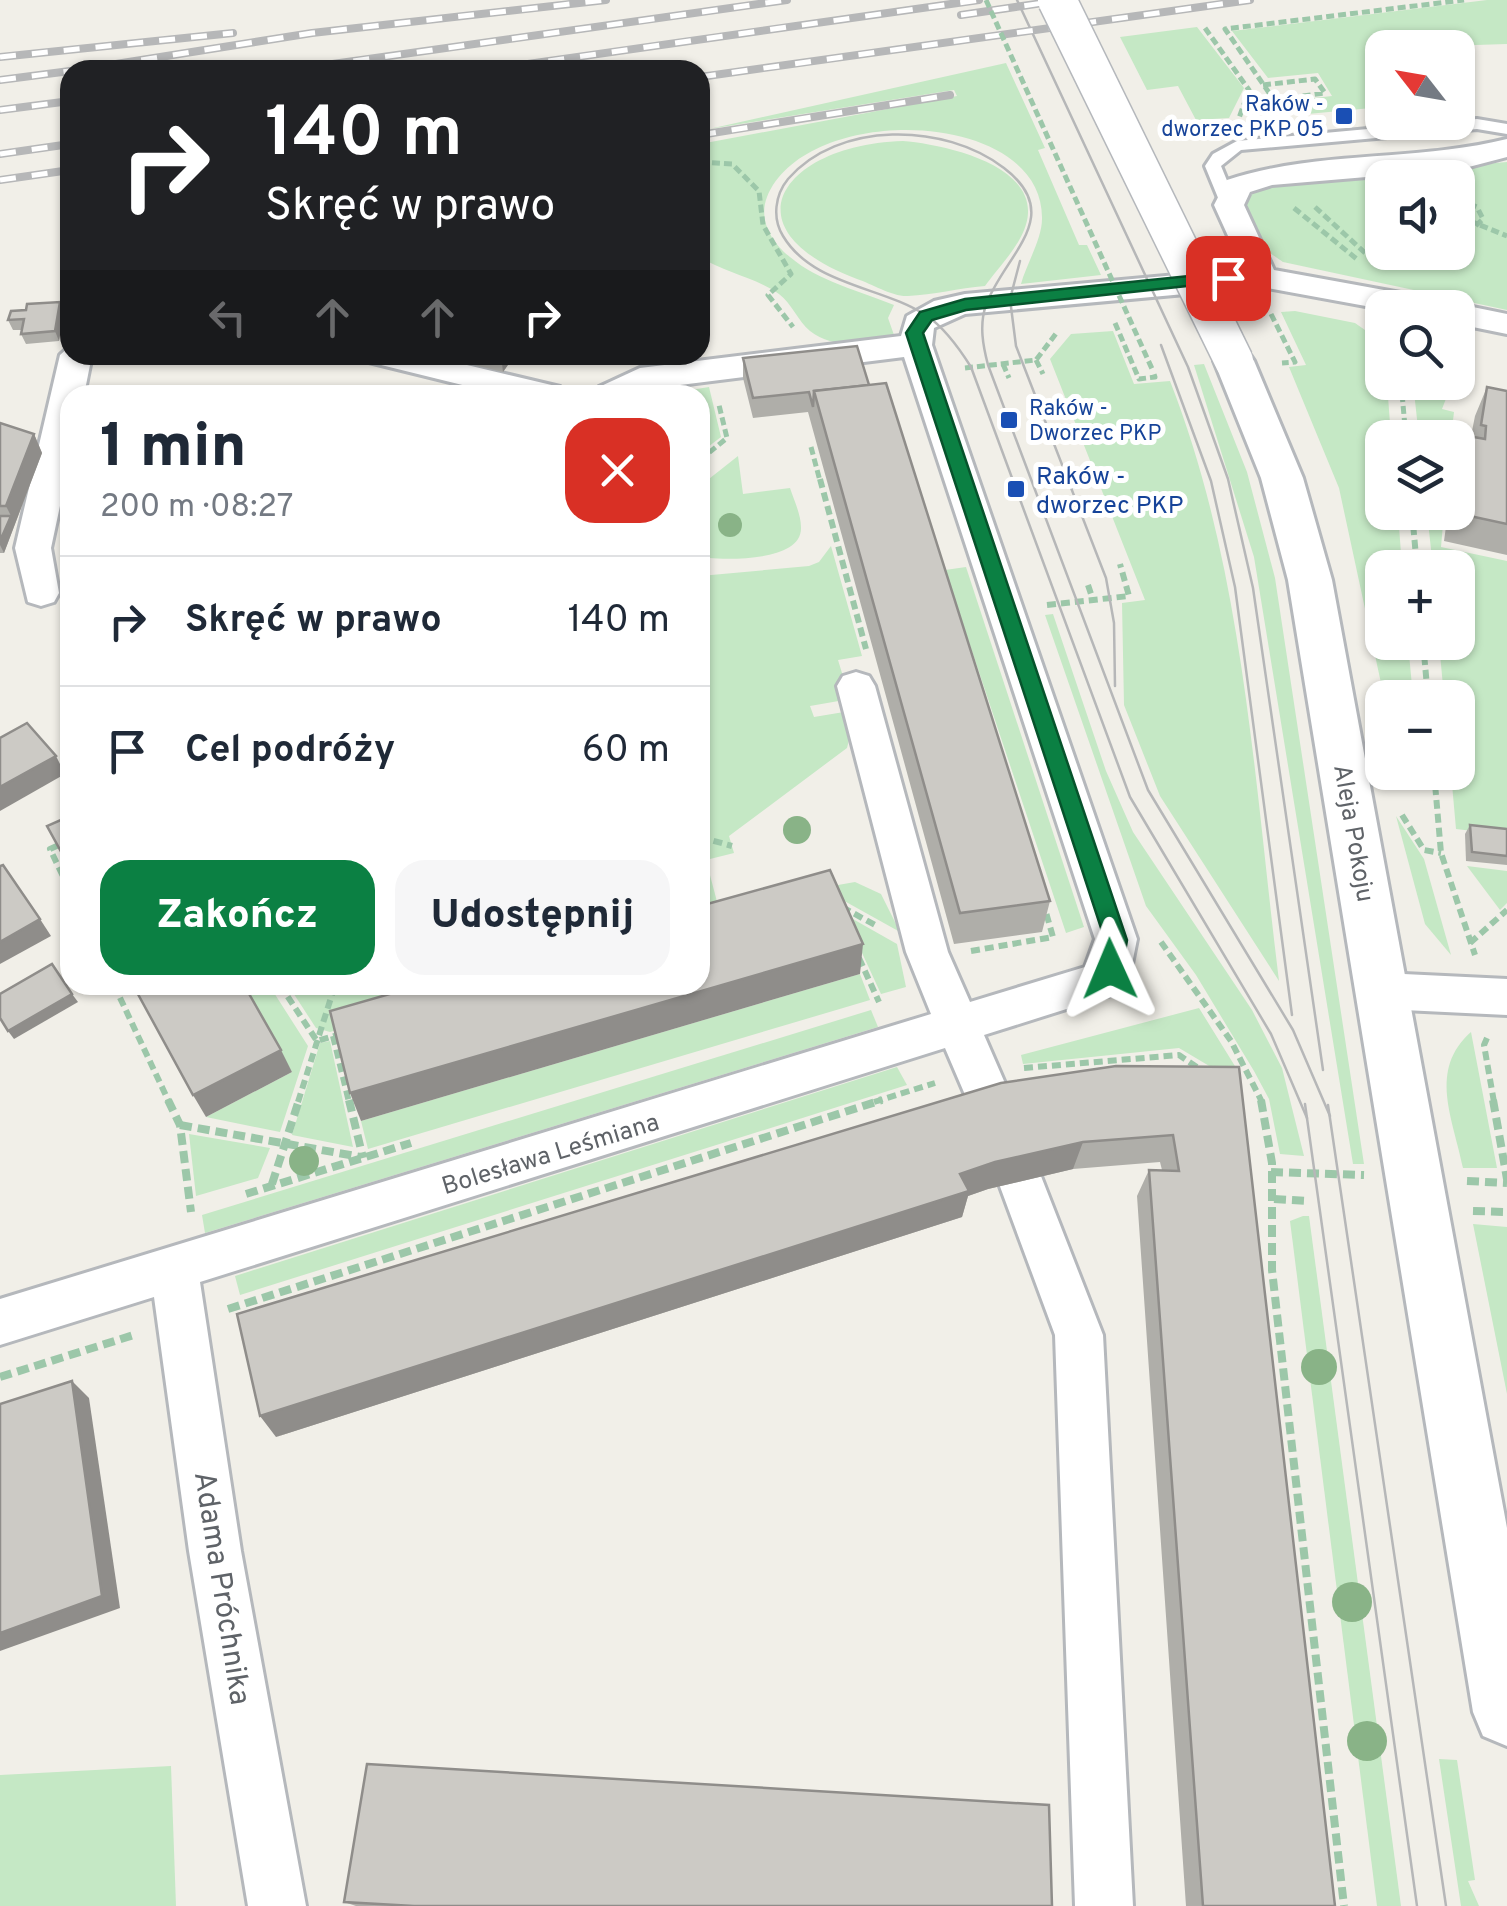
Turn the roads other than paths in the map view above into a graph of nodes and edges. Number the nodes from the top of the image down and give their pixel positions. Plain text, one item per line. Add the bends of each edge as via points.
1 (1057, 0) edge
2 (1507, 128) edge
3 (1507, 148) edge
4 (1228, 205) junction
5 (1270, 292) junction
6 (1365, 302) edge
7 (1475, 317) edge
8 (1507, 324) edge
9 (916, 345) junction
10 (423, 365) edge
11 (506, 385) edge
12 (629, 385) edge
13 (60, 427) edge
14 (41, 593) dead end
15 (856, 686) dead end
16 (1383, 992) junction
17 (1493, 997) edge
18 (955, 1026) junction
19 (994, 1111) edge
20 (1020, 1181) edge
21 (174, 1270) junction
22 (0, 1322) edge
23 (1507, 1712) edge
24 (277, 1906) edge
25 (1104, 1906) edge

1 - 16 street, Aleja Pokoju, bridge via 1255,362 1300,531
2 - 4 lane via 1477,124 1237,146 1213,166
3 - 4 street via 1461,160 1252,179 1231,194
4 - 5 street
5 - 6 street
5 - 9 street via 945,308 918,323
7 - 8 street
9 - 12 street
9 - 18 street, Bolesława Leśmiana via 1116,940 1110,969 1098,981
10 - 11 street
13 - 14 street via 33,548
15 - 18 street via 927,952
16 - 17 street
16 - 23 street, Aleja Pokoju
18 - 19 street
18 - 21 street, Bolesława Leśmiana
20 - 25 street via 1079,1335
21 - 22 street, Bolesława Leśmiana
21 - 24 street, Adama Próchnika

